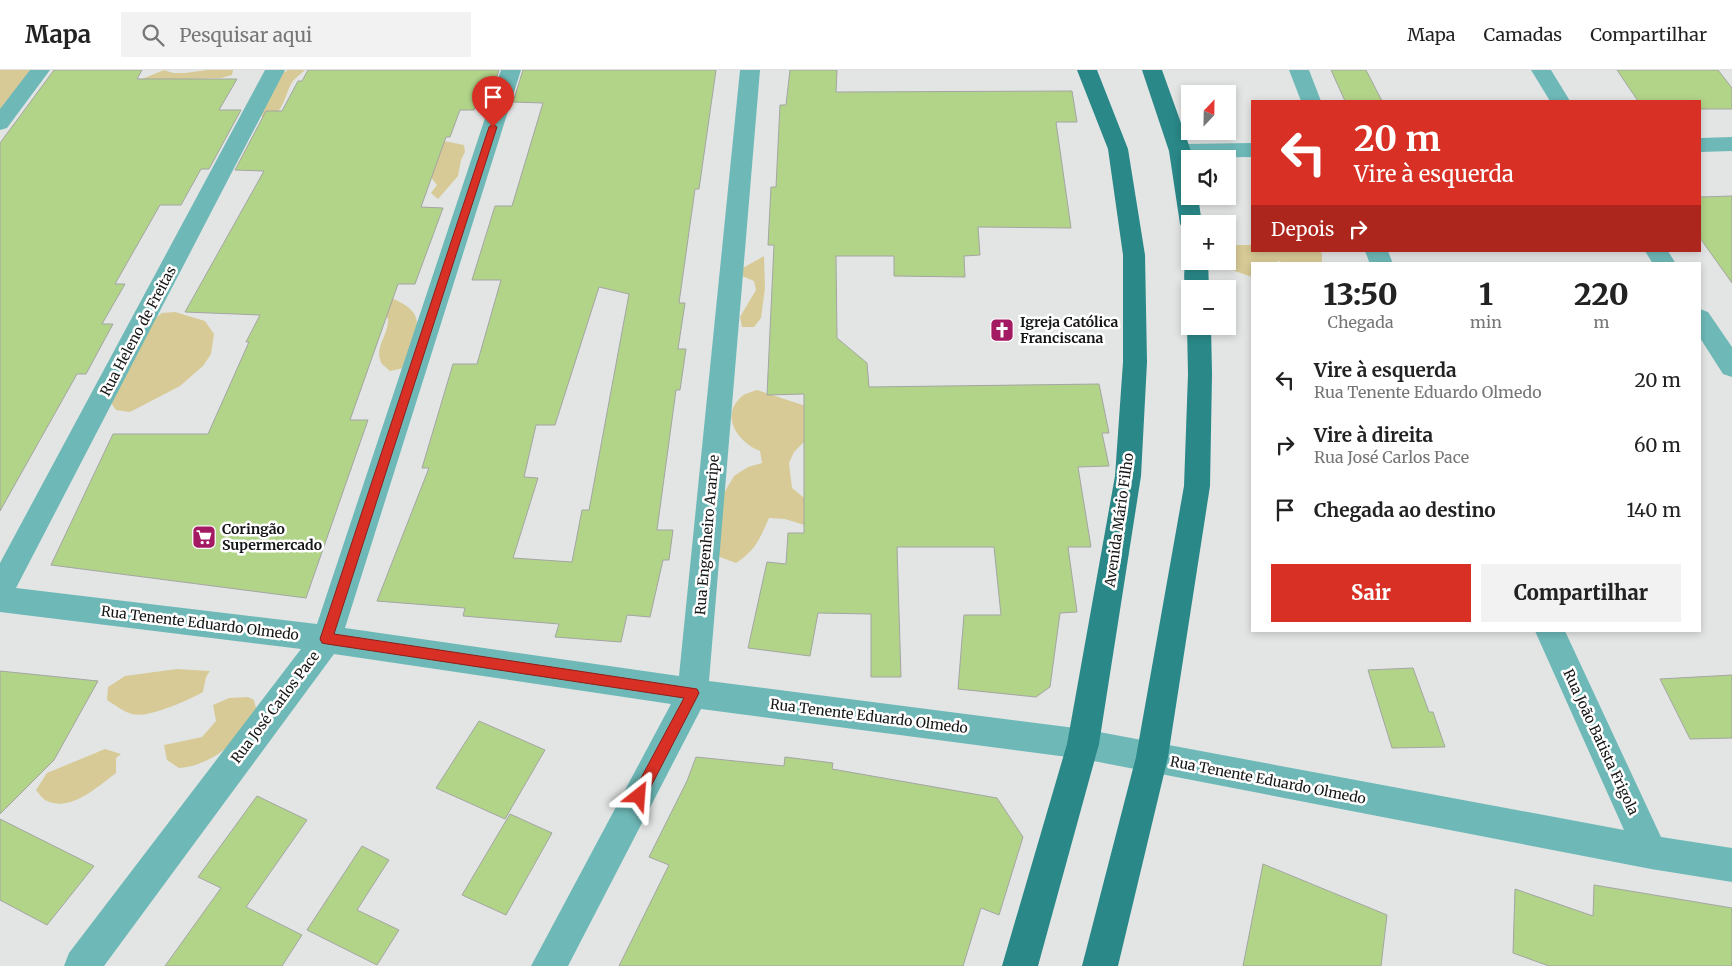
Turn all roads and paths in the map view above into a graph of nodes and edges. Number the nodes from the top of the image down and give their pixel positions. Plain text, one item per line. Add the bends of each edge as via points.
1 (40, 70) edge
2 (275, 70) edge
3 (511, 70) edge
4 (750, 70) edge
5 (1087, 70) edge
6 (1152, 70) edge
7 (1299, 70) edge
8 (1541, 70) edge
9 (1311, 100) edge
10 (1559, 100) edge
11 (0, 123) edge
12 (1732, 144) edge
13 (1701, 145) edge
14 (1251, 150) edge
15 (1180, 151) junction
16 (1190, 215) edge
17 (1701, 320) edge
18 (1198, 335) edge
19 (1732, 366) edge
20 (0, 591) edge
21 (0, 599) edge
22 (1550, 632) edge
23 (327, 639) junction
24 (693, 693) junction
25 (1083, 744) junction
26 (1152, 758) junction
27 (1651, 852) junction
28 (1732, 865) edge
29 (82, 966) edge
30 (549, 966) edge
31 (1020, 966) edge
32 (1100, 966) edge

1 - 11 street
2 - 20 street, Rua Heleno de Freitas
3 - 23 street, Rua José Carlos Pace
4 - 24 street, Rua Engenheiro Araripe
5 - 25 main road, Avenida Mário Filho via 1118,149 1134,255 1135,362 1128,476
6 - 15 main road
7 - 9 street
8 - 10 street
12 - 13 street
14 - 15 street
15 - 16 main road
17 - 19 street
18 - 26 main road via 1197,486
21 - 23 street, Rua Tenente Eduardo Olmedo
22 - 27 street, Rua João Batista Frigola
23 - 24 street, Rua Tenente Eduardo Olmedo
23 - 29 street, Rua José Carlos Pace
24 - 25 street, Rua Tenente Eduardo Olmedo
24 - 30 street, Rua Engenheiro Araripe
25 - 26 street, Rua Tenente Eduardo Olmedo
25 - 31 main road, Avenida Mário Filho
26 - 27 street, Rua Tenente Eduardo Olmedo
26 - 32 main road
27 - 28 street, Rua Tenente Eduardo Olmedo

